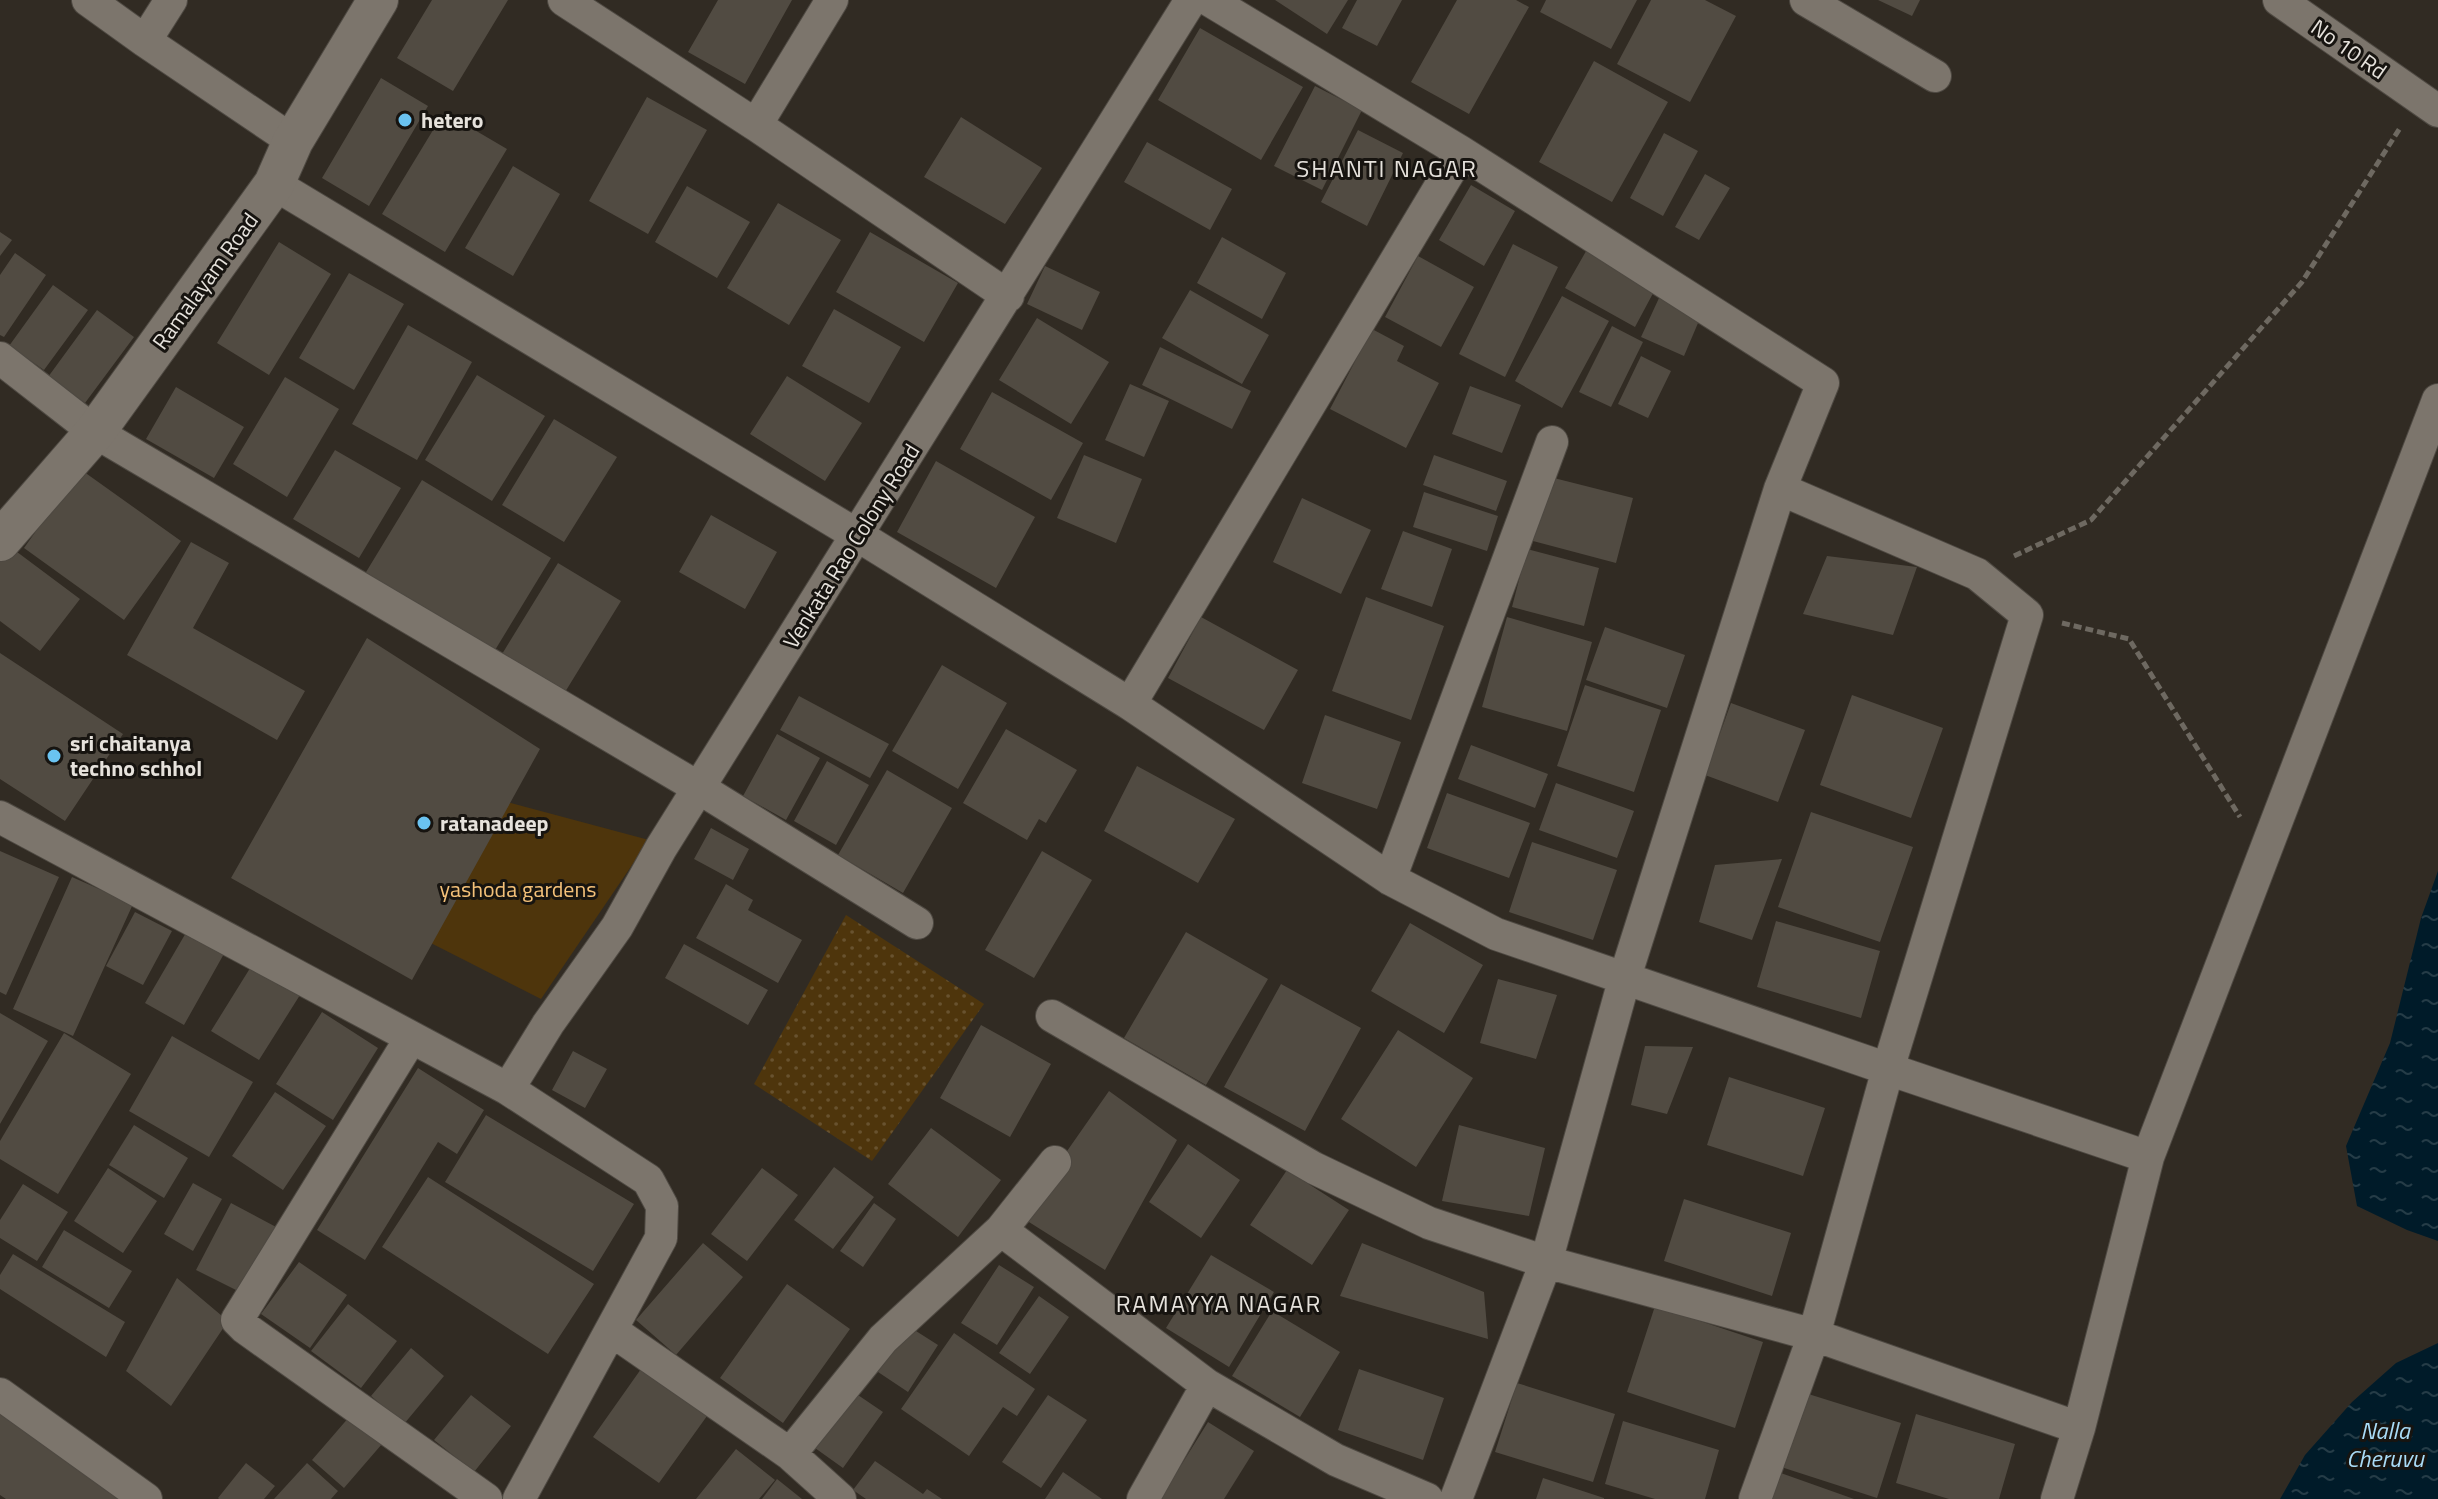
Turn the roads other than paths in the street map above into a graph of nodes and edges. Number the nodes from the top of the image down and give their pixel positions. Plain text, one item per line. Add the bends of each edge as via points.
1 (88, 0) edge
2 (171, 0) edge
3 (378, 0) edge
4 (564, 0) edge
5 (832, 0) edge
6 (1191, 0) edge
7 (1209, 0) edge
8 (1806, 0) edge
9 (2279, 0) edge
10 (145, 41) junction
11 (1935, 76) dead end
12 (2429, 105) edge
13 (756, 125) junction
14 (293, 141) junction
15 (1461, 152) junction
16 (274, 184) junction
17 (1008, 296) junction
18 (0, 358) edge
19 (2438, 400) edge
20 (95, 432) junction
21 (1552, 442) dead end
22 (1780, 489) junction
23 (857, 535) junction
24 (0, 541) edge
25 (1130, 704) junction
26 (699, 788) junction
27 (0, 817) edge
28 (1390, 879) junction
29 (917, 923) dead end
30 (1625, 977) junction
31 (1052, 1016) dead end
32 (411, 1038) junction
33 (1888, 1069) junction
34 (508, 1089) junction
35 (2148, 1157) junction
36 (1055, 1162) dead end
37 (1001, 1230) junction
38 (1546, 1262) junction
39 (611, 1330) junction
40 (1814, 1335) junction
41 (1207, 1385) junction
42 (0, 1394) edge
43 (0, 1408) edge
44 (2079, 1428) junction
45 (790, 1454) junction
46 (83, 1460) junction
47 (133, 1499) edge
48 (146, 1499) edge
49 (486, 1499) edge
50 (519, 1499) edge
51 (840, 1499) edge
52 (1143, 1499) edge
53 (1427, 1499) edge
54 (1456, 1499) edge
55 (1755, 1499) edge
56 (2057, 1499) edge

1 - 10 street
2 - 10 street
3 - 14 street, Ramalayam Road
4 - 13 street
5 - 13 street
6 - 17 street, Venkata Rao Colony Road
7 - 15 street
8 - 11 street
9 - 12 street, No 10 Rd
10 - 14 street
13 - 17 street
14 - 16 street, Ramalayam Road
15 - 22 street via 1823,383
15 - 25 street
16 - 20 street, Ramalayam Road
16 - 23 street
17 - 23 street, Venkata Rao Colony Road
18 - 20 street
19 - 35 street
20 - 24 street, Ramalayam Road
20 - 26 street
21 - 28 street
22 - 30 street
22 - 33 street via 1977,574 2027,615
23 - 25 street
23 - 26 street, Venkata Rao Colony Road
25 - 28 street
26 - 29 street
26 - 34 street, Venkata Rao Colony Road via 617,927
27 - 32 street
28 - 30 street via 1496,934
30 - 33 street
30 - 38 street
31 - 38 street via 1314,1168 1429,1223
32 - 34 street
32 - 49 street via 237,1320
33 - 35 street
33 - 40 street
34 - 39 street via 648,1180 662,1206 661,1238
35 - 44 street
36 - 37 street
37 - 41 street
37 - 45 street via 883,1339
38 - 40 street
38 - 54 street
39 - 45 street
39 - 50 street
40 - 44 street
40 - 55 street
41 - 52 street
41 - 53 street via 1336,1460
42 - 46 street
43 - 46 street
44 - 56 street
45 - 51 street
46 - 47 street
46 - 48 street

